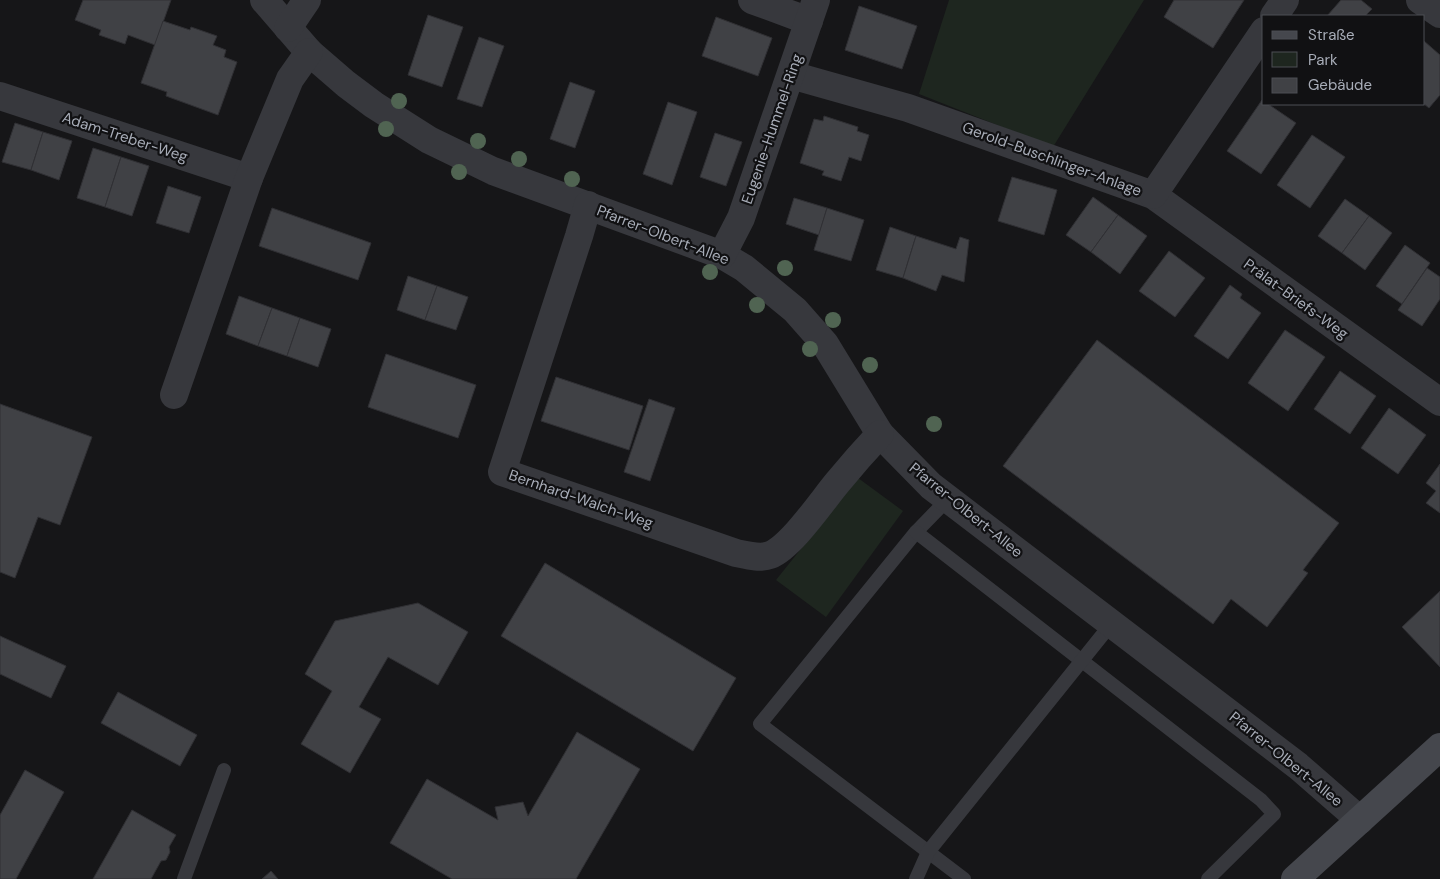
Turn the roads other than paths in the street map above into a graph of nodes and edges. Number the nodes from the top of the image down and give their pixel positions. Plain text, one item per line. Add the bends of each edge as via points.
1 (264, 0) edge
2 (307, 0) edge
3 (752, 0) edge
4 (1285, 0) edge
5 (1420, 0) edge
6 (813, 10) edge
7 (1440, 14) edge
8 (1275, 15) edge
9 (288, 28) junction
10 (1262, 34) edge
11 (309, 52) junction
12 (791, 75) junction
13 (0, 96) edge
14 (249, 178) junction
15 (1153, 195) junction
16 (588, 205) junction
17 (722, 255) junction
18 (174, 395) dead end
19 (1440, 402) edge
20 (880, 434) junction
21 (948, 499) junction
22 (916, 532) junction
23 (1112, 623) junction
24 (1082, 661) junction
25 (1440, 747) edge
26 (224, 770) dead end
27 (1360, 820) junction
28 (928, 852) junction
29 (184, 879) edge
30 (916, 879) edge
31 (964, 879) edge
32 (1208, 879) edge
33 (1294, 879) edge

1 - 9 street, Pfarrer-Olbert-Allee
2 - 9 street
3 - 6 street
4 - 8 street
5 - 7 street
6 - 12 street, Eugenie-Hummel-Ring
9 - 11 street, Pfarrer-Olbert-Allee
10 - 15 street, Gerold-Buschlinger-Anlage
11 - 14 street via 290,79
11 - 16 street, Pfarrer-Olbert-Allee via 368,100 429,140 493,171
12 - 15 street, Gerold-Buschlinger-Anlage via 908,108
12 - 17 street, Eugenie-Hummel-Ring via 741,218
13 - 14 street, Adam-Treber-Weg
14 - 18 street
15 - 19 street, Prälat-Briefs-Weg
16 - 17 street, Pfarrer-Olbert-Allee
16 - 20 street, Bernhard-Walch-Weg via 502,472 736,553 769,556 802,526
17 - 20 street, Pfarrer-Olbert-Allee via 744,268 795,310 825,344
20 - 21 street, Pfarrer-Olbert-Allee
21 - 22 lane
21 - 23 street, Pfarrer-Olbert-Allee
22 - 24 lane
22 - 28 lane via 760,724
23 - 24 lane
23 - 27 street, Pfarrer-Olbert-Allee via 1298,766
24 - 28 lane
24 - 32 lane via 1261,800 1274,814
25 - 27 street
26 - 29 lane
27 - 33 street
28 - 30 lane
28 - 31 lane

